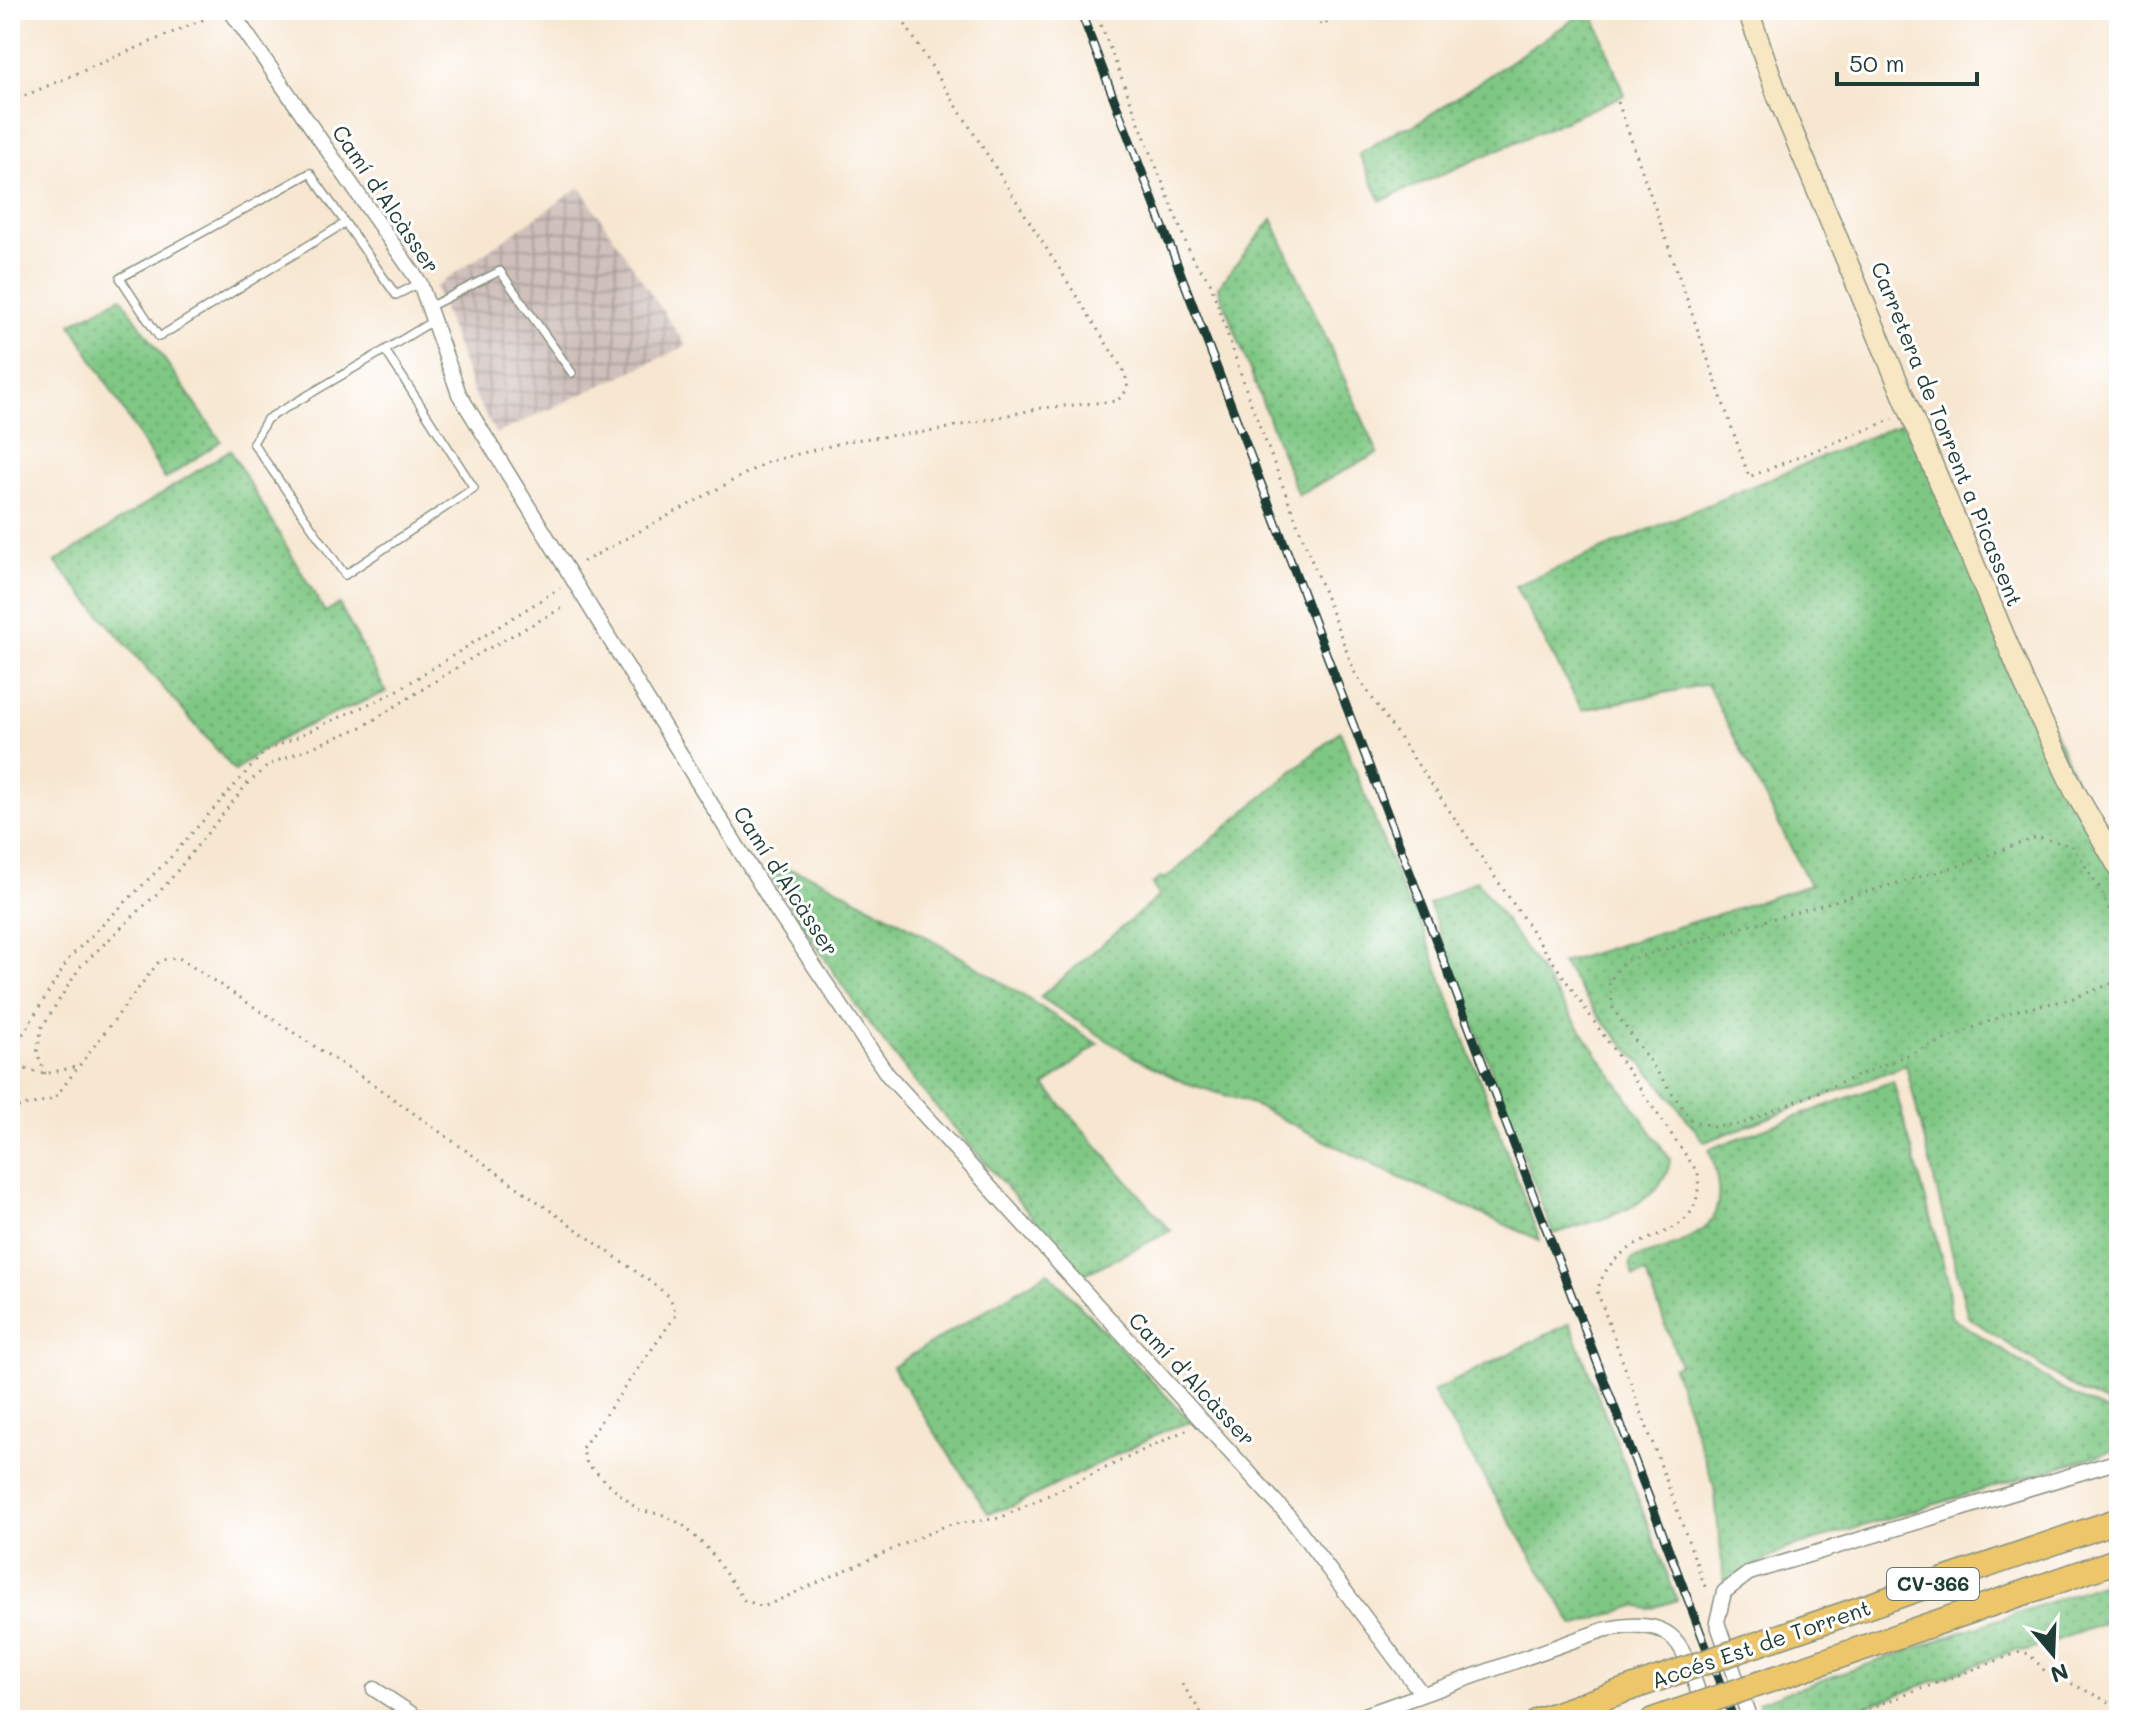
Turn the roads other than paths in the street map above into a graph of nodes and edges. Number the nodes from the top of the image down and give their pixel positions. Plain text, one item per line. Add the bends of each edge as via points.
1 (227, 10) edge
2 (1748, 10) edge
3 (345, 223) junction
4 (420, 283) junction
5 (429, 315) junction
6 (385, 350) junction
7 (572, 373) dead end
8 (2119, 868) edge
9 (2119, 1461) edge
10 (2119, 1520) edge
11 (2119, 1560) edge
12 (374, 1689) dead end
13 (1422, 1694) junction
14 (1663, 1717) edge
15 (421, 1720) edge
16 (1351, 1720) edge
17 (1539, 1720) edge
18 (1708, 1720) edge
19 (1750, 1720) edge

1 - 4 street, Camí d'Alcàsser
2 - 8 street, Carretera de Torrent a Picassent via 1778,97 2024,683 2075,792
3 - 3 lane via 310,173 120,278 159,337
3 - 4 lane via 396,295
4 - 5 street, Camí d'Alcàsser
5 - 6 lane
5 - 7 lane via 500,271
5 - 13 street, Camí d'Alcàsser via 459,394 777,911 887,1074 1291,1519
6 - 6 lane via 474,488 345,575 253,443 267,419
9 - 19 street via 1749,1573 1724,1592 1717,1622
10 - 17 main road, Accés Est de Torrent / CV-366, bridge
11 - 14 main road, Accés Est de Torrent / CV-366, bridge
12 - 15 street
13 - 16 street
13 - 18 street via 1634,1623 1660,1627 1678,1640

